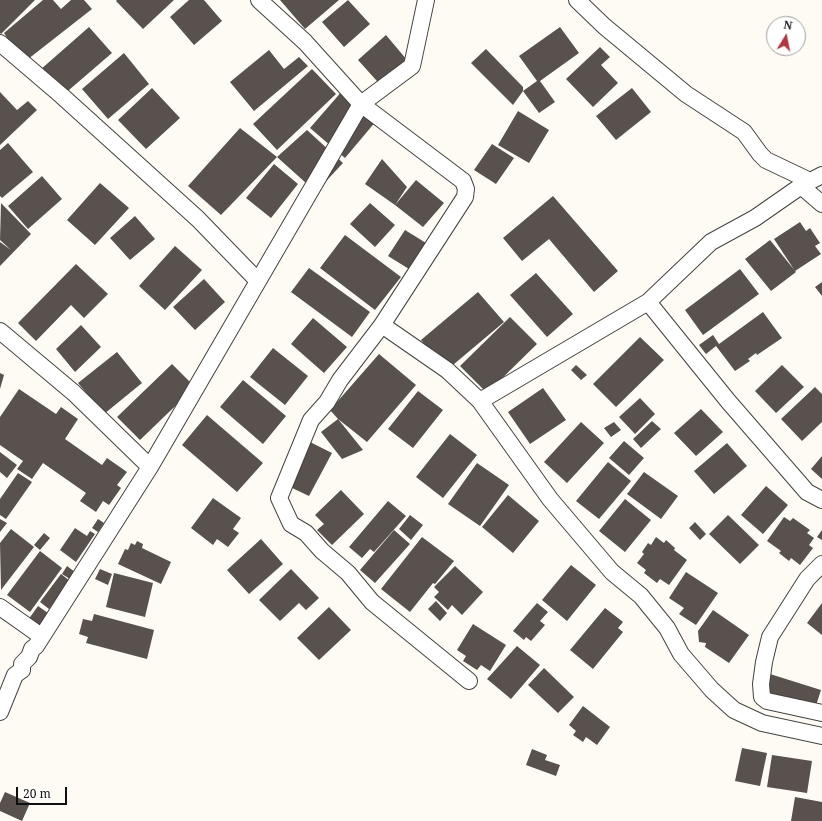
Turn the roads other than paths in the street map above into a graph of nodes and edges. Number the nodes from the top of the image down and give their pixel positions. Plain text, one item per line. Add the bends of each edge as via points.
1 (260, 0) edge
2 (426, 0) edge
3 (576, 0) edge
4 (0, 44) edge
5 (360, 104) junction
6 (811, 181) edge
7 (822, 204) edge
8 (258, 281) junction
9 (648, 302) junction
10 (382, 325) junction
11 (0, 331) edge
12 (480, 401) junction
13 (150, 466) junction
14 (822, 500) edge
15 (822, 564) edge
16 (0, 607) edge
17 (41, 636) junction
18 (468, 681) dead end
19 (792, 707) junction
20 (0, 712) edge
21 (822, 713) edge
22 (800, 732) junction
23 (822, 736) edge

1 - 5 street via 306,42
2 - 5 street via 412,66
3 - 6 street via 686,94 744,132 766,160
4 - 8 street via 62,96 198,219
5 - 8 street
5 - 10 street via 463,181 466,190 466,197
6 - 7 street
6 - 9 street via 755,218 711,242
8 - 13 street
9 - 12 street
9 - 14 street via 728,401 807,492
10 - 12 street via 447,370
10 - 18 street via 340,380 327,402 311,420 279,498 291,524 306,533 348,573 372,602
11 - 13 street via 74,393
12 - 22 street via 550,499 612,572 641,596 667,628 681,654 712,690 734,710 762,723
13 - 17 street
15 - 19 street via 807,580 770,637 764,662 762,697 767,702
16 - 17 street
17 - 20 street via 22,664 22,670 15,676
19 - 21 street
19 - 22 street
22 - 23 street

